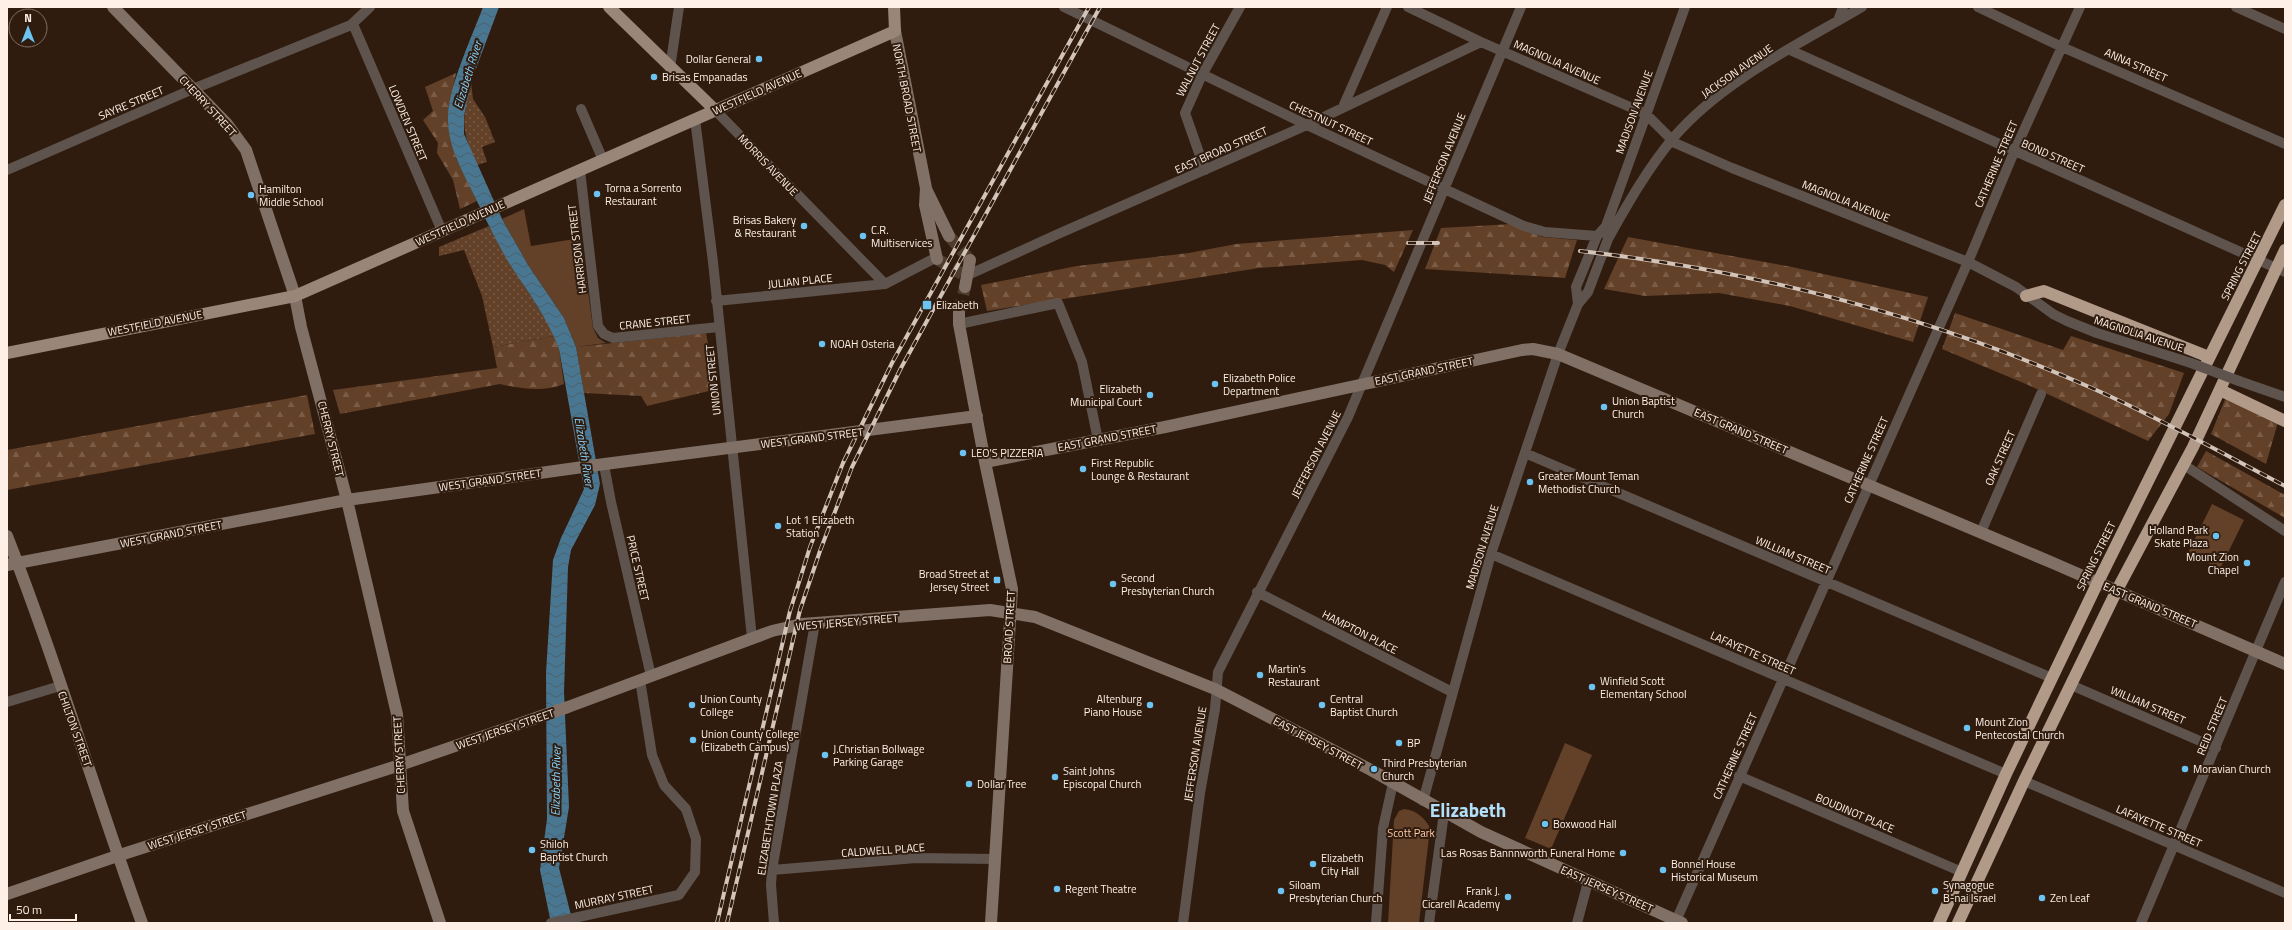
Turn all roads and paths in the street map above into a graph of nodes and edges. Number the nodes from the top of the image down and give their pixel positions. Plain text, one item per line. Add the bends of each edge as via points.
1 (113, 7) edge
2 (370, 7) edge
3 (609, 7) edge
4 (679, 7) edge
5 (894, 7) edge
6 (1064, 7) edge
7 (1240, 7) edge
8 (1387, 7) edge
9 (1408, 7) edge
10 (1521, 7) edge
11 (1685, 7) edge
12 (1843, 7) edge
13 (1862, 7) edge
14 (1978, 7) edge
15 (2080, 7) edge
16 (2236, 7) edge
17 (1838, 21) junction
18 (353, 24) junction
19 (2285, 29) edge
20 (895, 32) junction
21 (1481, 42) junction
22 (2062, 46) junction
23 (1501, 50) junction
24 (1790, 50) junction
25 (670, 68) junction
26 (1202, 75) junction
27 (194, 89) junction
28 (1343, 107) junction
29 (581, 109) dead end
30 (714, 110) junction
31 (1646, 114) junction
32 (695, 119) junction
33 (1307, 125) junction
34 (1672, 140) junction
35 (2285, 144) edge
36 (2014, 152) junction
37 (603, 160) junction
38 (7, 170) edge
39 (580, 170) junction
40 (1205, 170) junction
41 (926, 188) junction
42 (1445, 189) junction
43 (2285, 205) edge
44 (1606, 226) junction
45 (442, 231) junction
46 (949, 236) tunnel mouth
47 (1597, 236) junction
48 (1608, 239) junction
49 (2285, 250) edge
50 (936, 258) joint
51 (970, 260) dead end
52 (2258, 260) junction
53 (1968, 262) junction
54 (2281, 270) edge
55 (965, 279) joint
56 (885, 284) junction
57 (295, 296) junction
58 (2026, 296) junction
59 (716, 301) junction
60 (1578, 304) junction
61 (959, 318) joint
62 (598, 326) joint
63 (719, 326) junction
64 (7, 353) edge
65 (1558, 354) junction
66 (2208, 357) junction
67 (1362, 385) junction
68 (2220, 390) junction
69 (2041, 394) dead end
70 (2285, 397) edge
71 (977, 416) junction
72 (2285, 421) edge
73 (1098, 440) junction
74 (733, 447) junction
75 (1525, 453) junction
76 (985, 462) junction
77 (601, 465) junction
78 (2184, 465) junction
79 (1868, 485) junction
80 (347, 500) junction
81 (1981, 532) junction
82 (2285, 532) edge
83 (7, 536) edge
84 (1491, 554) junction
85 (12, 564) edge
86 (1826, 582) junction
87 (2098, 582) junction
88 (2285, 582) edge
89 (2117, 590) junction
90 (1257, 592) junction
91 (1011, 612) junction
92 (815, 623) junction
93 (752, 638) junction
94 (2257, 652) junction
95 (2285, 664) edge
96 (646, 678) junction
97 (2052, 678) junction
98 (1782, 679) junction
99 (2071, 685) junction
100 (60, 686) junction
101 (1215, 689) junction
102 (1452, 692) junction
103 (7, 702) edge
104 (2216, 748) junction
105 (400, 765) junction
106 (2006, 774) junction
107 (1739, 776) junction
108 (1393, 782) junction
109 (2024, 782) junction
110 (1424, 801) junction
111 (1444, 813) junction
112 (2174, 846) junction
113 (117, 856) junction
114 (996, 859) junction
115 (772, 870) junction
116 (1962, 872) junction
117 (1588, 882) junction
118 (681, 893) joint
119 (2285, 893) edge
120 (7, 894) edge
121 (1678, 922) edge
122 (142, 923) edge
123 (440, 923) edge
124 (551, 923) edge
125 (774, 923) edge
126 (991, 923) edge
127 (1182, 923) edge
128 (1376, 923) edge
129 (1429, 923) edge
130 (1577, 923) edge
131 (1939, 923) edge
132 (1958, 923) edge
133 (2140, 923) edge

1 - 27 street, CHERRY STREET
2 - 18 street, SAYRE STREET
3 - 25 main road, MORRIS AVENUE
4 - 25 street
5 - 20 main road, NORTH BROAD STREET
6 - 26 street, CHESTNUT STREET
7 - 26 street, WALNUT STREET
8 - 28 street
9 - 21 street, MAGNOLIA AVENUE
10 - 23 street, JEFFERSON AVENUE
11 - 31 street, MADISON AVENUE
12 - 17 street
13 - 17 street, JACKSON AVENUE
14 - 22 street, ANNA STREET
15 - 22 street, CATHERINE STREET
16 - 19 street
17 - 24 street, JACKSON AVENUE
18 - 27 street, SAYRE STREET
18 - 45 street, LOWDEN STREET
20 - 30 main road, WESTFIELD AVENUE
20 - 41 street, NORTH BROAD STREET
21 - 23 street, MAGNOLIA AVENUE
21 - 28 street, EAST BROAD STREET
22 - 35 street, ANNA STREET
22 - 36 street, CATHERINE STREET
23 - 31 street, MAGNOLIA AVENUE
23 - 42 street, JEFFERSON AVENUE
24 - 34 street, JACKSON AVENUE via 1712,101
24 - 36 street, BOND STREET
25 - 30 main road, MORRIS AVENUE
26 - 33 street, CHESTNUT STREET
26 - 40 street, WALNUT STREET via 1185,113
27 - 38 street, SAYRE STREET
27 - 57 street, CHERRY STREET via 227,124 246,150
28 - 33 street, EAST BROAD STREET
29 - 37 street
30 - 32 main road, WESTFIELD AVENUE
30 - 56 street, MORRIS AVENUE
31 - 34 street, MAGNOLIA AVENUE
31 - 44 street, MADISON AVENUE
32 - 37 main road, WESTFIELD AVENUE
32 - 59 street, UNION STREET
33 - 40 street, EAST BROAD STREET
33 - 42 street, CHESTNUT STREET
34 - 48 street, JACKSON AVENUE via 1649,169
34 - 53 street, MAGNOLIA AVENUE via 1732,168
36 - 52 street, BOND STREET
36 - 53 street, CATHERINE STREET
37 - 39 main road, WESTFIELD AVENUE
39 - 45 main road, WESTFIELD AVENUE
39 - 62 street, HARRISON STREET
40 - 55 street, EAST BROAD STREET
41 - 46 street, NORTH BROAD STREET
41 - 50 street, NORTH BROAD STREET via 925,206
42 - 47 street, CHESTNUT STREET via 1524,226 1545,232
42 - 67 street, JEFFERSON AVENUE
43 - 52 highway, SPRING STREET
44 - 47 street, MADISON AVENUE
44 - 48 street, MADISON AVENUE
45 - 57 main road, WESTFIELD AVENUE
47 - 60 street, MADISON AVENUE via 1576,287
48 - 60 street, MADISON AVENUE via 1588,292
49 - 54 highway
50 - 56 street
51 - 55 street
52 - 54 street, BOND STREET
52 - 66 highway, SPRING STREET
53 - 58 street, MAGNOLIA AVENUE via 2009,283
53 - 79 street, CATHERINE STREET
54 - 68 highway
56 - 59 street, JULIAN PLACE
57 - 64 main road, WESTFIELD AVENUE
57 - 80 street, CHERRY STREET
58 - 66 highway via 2044,291
58 - 70 street, MAGNOLIA AVENUE, bridge via 2067,321 2097,333
59 - 63 street, UNION STREET
60 - 65 street, MADISON AVENUE
61 - 71 street, BROAD STREET
61 - 73 street via 1058,303 1082,362
62 - 63 street, CRANE STREET via 604,334 613,338
63 - 74 street, UNION STREET
65 - 67 street, EAST GRAND STREET via 1533,349 1522,350
65 - 75 street, MADISON AVENUE
65 - 79 street, EAST GRAND STREET
66 - 87 highway, SPRING STREET
67 - 73 street, EAST GRAND STREET
67 - 90 street, JEFFERSON AVENUE via 1344,427
68 - 72 highway
68 - 78 highway
69 - 81 street, OAK STREET
71 - 74 street, WEST GRAND STREET
71 - 76 street, BROAD STREET
73 - 76 street, EAST GRAND STREET
74 - 77 street, WEST GRAND STREET
74 - 93 street, UNION STREET
75 - 84 street, MADISON AVENUE
75 - 86 street, WILLIAM STREET
76 - 91 street, BROAD STREET via 1012,589
77 - 80 street, WEST GRAND STREET
77 - 96 street, PRICE STREET via 611,502
78 - 82 street
78 - 89 highway
79 - 81 street, EAST GRAND STREET
79 - 86 street, CATHERINE STREET
80 - 85 street, WEST GRAND STREET
80 - 105 street, CHERRY STREET via 397,714
81 - 87 street, EAST GRAND STREET
83 - 85 street, CHILTON STREET
84 - 98 street, LAFAYETTE STREET
84 - 102 street, MADISON AVENUE
85 - 100 street, CHILTON STREET
86 - 97 street, WILLIAM STREET
86 - 98 street, CATHERINE STREET
87 - 89 street, EAST GRAND STREET
87 - 97 highway, SPRING STREET
88 - 94 street, REID STREET
89 - 94 street, EAST GRAND STREET
89 - 99 highway
90 - 101 street, JEFFERSON AVENUE via 1222,663
90 - 102 street, HAMPTON PLACE
91 - 92 street, WEST JERSEY STREET via 990,610
91 - 101 street, EAST JERSEY STREET via 1036,616
91 - 114 street, BROAD STREET
92 - 93 street, WEST JERSEY STREET via 787,627
92 - 115 street, ELIZABETHTOWN PLAZA
93 - 96 street, WEST JERSEY STREET
94 - 95 street, EAST GRAND STREET
94 - 104 street, REID STREET
96 - 105 street, WEST JERSEY STREET
96 - 118 street, PRICE STREET via 652,755 664,786 686,809 696,839 695,872
97 - 106 highway, SPRING STREET
98 - 106 street, LAFAYETTE STREET
98 - 107 street, CATHERINE STREET
99 - 104 street, WILLIAM STREET
99 - 109 highway
100 - 103 street
100 - 113 street, CHILTON STREET via 95,783
101 - 108 street, EAST JERSEY STREET
101 - 127 street, JEFFERSON AVENUE via 1215,709 1200,793
102 - 110 street, MADISON AVENUE
104 - 112 street, REID STREET
105 - 113 street, WEST JERSEY STREET
105 - 123 street, CHERRY STREET via 403,811
106 - 116 highway, SPRING STREET
107 - 116 street, BOUDINOT PLACE
107 - 121 street, CATHERINE STREET
108 - 110 street, EAST JERSEY STREET
108 - 128 street via 1383,828
109 - 112 street, LAFAYETTE STREET
109 - 132 highway
110 - 111 street, EAST JERSEY STREET
111 - 117 street, EAST JERSEY STREET
111 - 129 street
112 - 119 street, LAFAYETTE STREET
112 - 133 street, REID STREET
113 - 120 street, WEST JERSEY STREET
113 - 122 street, CHILTON STREET
114 - 115 street, CALDWELL PLACE via 916,858
114 - 126 street, BROAD STREET
115 - 125 street, ELIZABETHTOWN PLAZA
116 - 131 highway, SPRING STREET
117 - 121 street, EAST JERSEY STREET
117 - 130 street
118 - 124 street, MURRAY STREET

